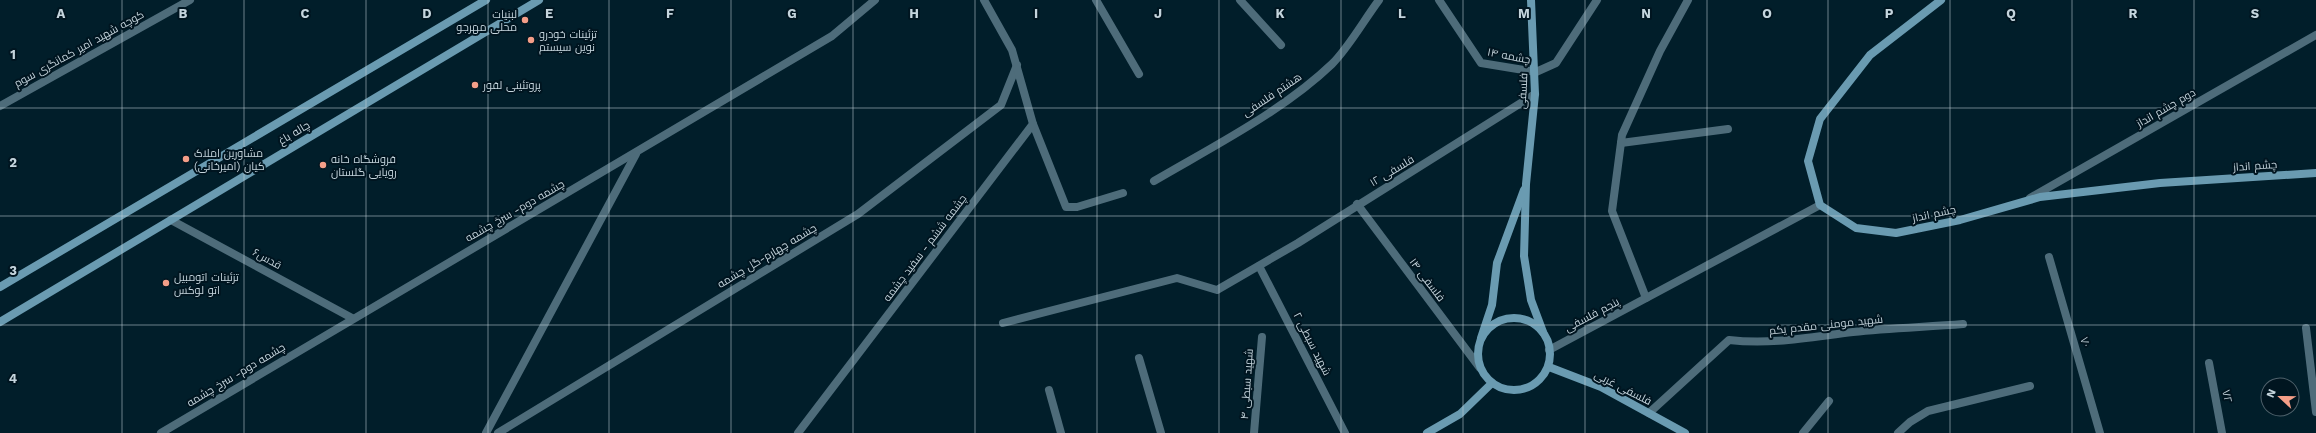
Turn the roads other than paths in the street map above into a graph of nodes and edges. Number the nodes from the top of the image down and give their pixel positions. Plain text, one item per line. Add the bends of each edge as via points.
1 (190, 0) edge
2 (486, 0) edge
3 (539, 0) edge
4 (875, 0) edge
5 (984, 0) edge
6 (1096, 0) edge
7 (1240, 0) edge
8 (1379, 0) edge
9 (1439, 0) edge
10 (1531, 0) edge
11 (1597, 0) edge
12 (1688, 0) edge
13 (1942, 0) edge
14 (2316, 35) edge
15 (1282, 45) dead end
16 (1017, 65) junction
17 (1536, 72) junction
18 (1139, 74) dead end
19 (1535, 94) junction
20 (2, 103) edge
21 (1033, 124) junction
22 (1728, 129) dead end
23 (1621, 143) junction
24 (636, 153) junction
25 (2316, 173) edge
26 (1154, 181) dead end
27 (1526, 184) junction
28 (1123, 193) dead end
29 (2027, 200) junction
30 (1357, 204) junction
31 (1820, 205) junction
32 (171, 220) junction
33 (2049, 257) dead end
34 (1259, 266) junction
35 (0, 287) edge
36 (1646, 298) junction
37 (352, 318) junction
38 (0, 322) edge
39 (1003, 323) dead end
40 (1963, 324) dead end
41 (2306, 328) dead end
42 (1543, 332) junction
43 (1262, 337) dead end
44 (1480, 342) junction
45 (1549, 350) junction
46 (1139, 358) dead end
47 (2209, 362) dead end
48 (1548, 367) junction
49 (1480, 368) junction
50 (1492, 383) junction
51 (2030, 386) dead end
52 (1049, 390) dead end
53 (1829, 401) dead end
54 (2316, 412) edge
55 (1649, 413) junction
56 (161, 433) edge
57 (486, 433) edge
58 (498, 433) edge
59 (798, 433) edge
60 (1061, 433) edge
61 (1161, 433) edge
62 (1254, 433) edge
63 (1345, 433) edge
64 (1427, 433) edge
65 (1685, 433) edge
66 (1802, 433) edge
67 (1898, 433) edge
68 (2100, 433) edge
69 (2222, 433) edge

1 - 20 street, کوچه شهید امیر کمانگری سوم
2 - 35 street, چاله باغ
3 - 32 street, چاله باغ
4 - 24 street, چشمه دوم- سرخ چشمه via 832,36
5 - 16 street via 1012,50
6 - 18 street
7 - 15 street
8 - 26 street, هشتم فلسفی via 1333,63 1305,87 1231,136
9 - 17 street, ۱۴ چشمه via 1481,63
10 - 17 street, فلسفی
11 - 17 street via 1556,63
12 - 23 street via 1660,51 1622,135
13 - 31 street via 1870,55 1820,119 1808,161
14 - 29 street, دوم چشم انداز
16 - 21 street
16 - 58 street, چشمه چهارم-گل چشمه via 1001,105 858,214
17 - 19 street, فلسفی
19 - 27 street, فلسفی
19 - 30 street, ۱۲ فلسفی
21 - 28 street via 1066,207 1077,207
21 - 59 street, چشمه ششم - سفید چشمه
22 - 23 street
23 - 36 street via 1612,211
24 - 37 street, چشمه دوم- سرخ چشمه
24 - 57 street
25 - 29 street, چشم انداز via 2160,183
27 - 42 street via 1524,256 1531,300
27 - 44 street via 1497,263 1492,305
29 - 31 street, چشم انداز via 1960,220 1896,233 1856,228
30 - 34 street, ۱۲ فلسفی
30 - 49 street, ۱۴ فلسفی
31 - 36 street, پنجم فلسفی
32 - 37 street, قدس۶
32 - 38 street, چاله باغ
33 - 68 street, ۷۰
34 - 39 street, ۱۲ فلسفی via 1217,290 1177,278
34 - 63 street, ۲ شهید سبطی
36 - 45 street, پنجم فلسفی
37 - 56 street, چشمه دوم- سرخ چشمه
40 - 55 street, شهید مومنی مقدم یکم via 1854,332 1788,341 1729,340
41 - 54 street
42 - 44 street via 1526,319 1510,318 1495,323
42 - 45 street via 1550,345
43 - 62 street, ۴ شهید سبطی
44 - 49 street
45 - 48 street
46 - 61 street
47 - 69 street, ۷۲
48 - 50 street via 1540,380 1528,388 1508,390
48 - 55 street, فلسفی غربی via 1601,387
49 - 50 street
50 - 64 street via 1460,414
51 - 67 street via 1928,411
52 - 60 street
53 - 66 street
55 - 65 street, فلسفی غربی

